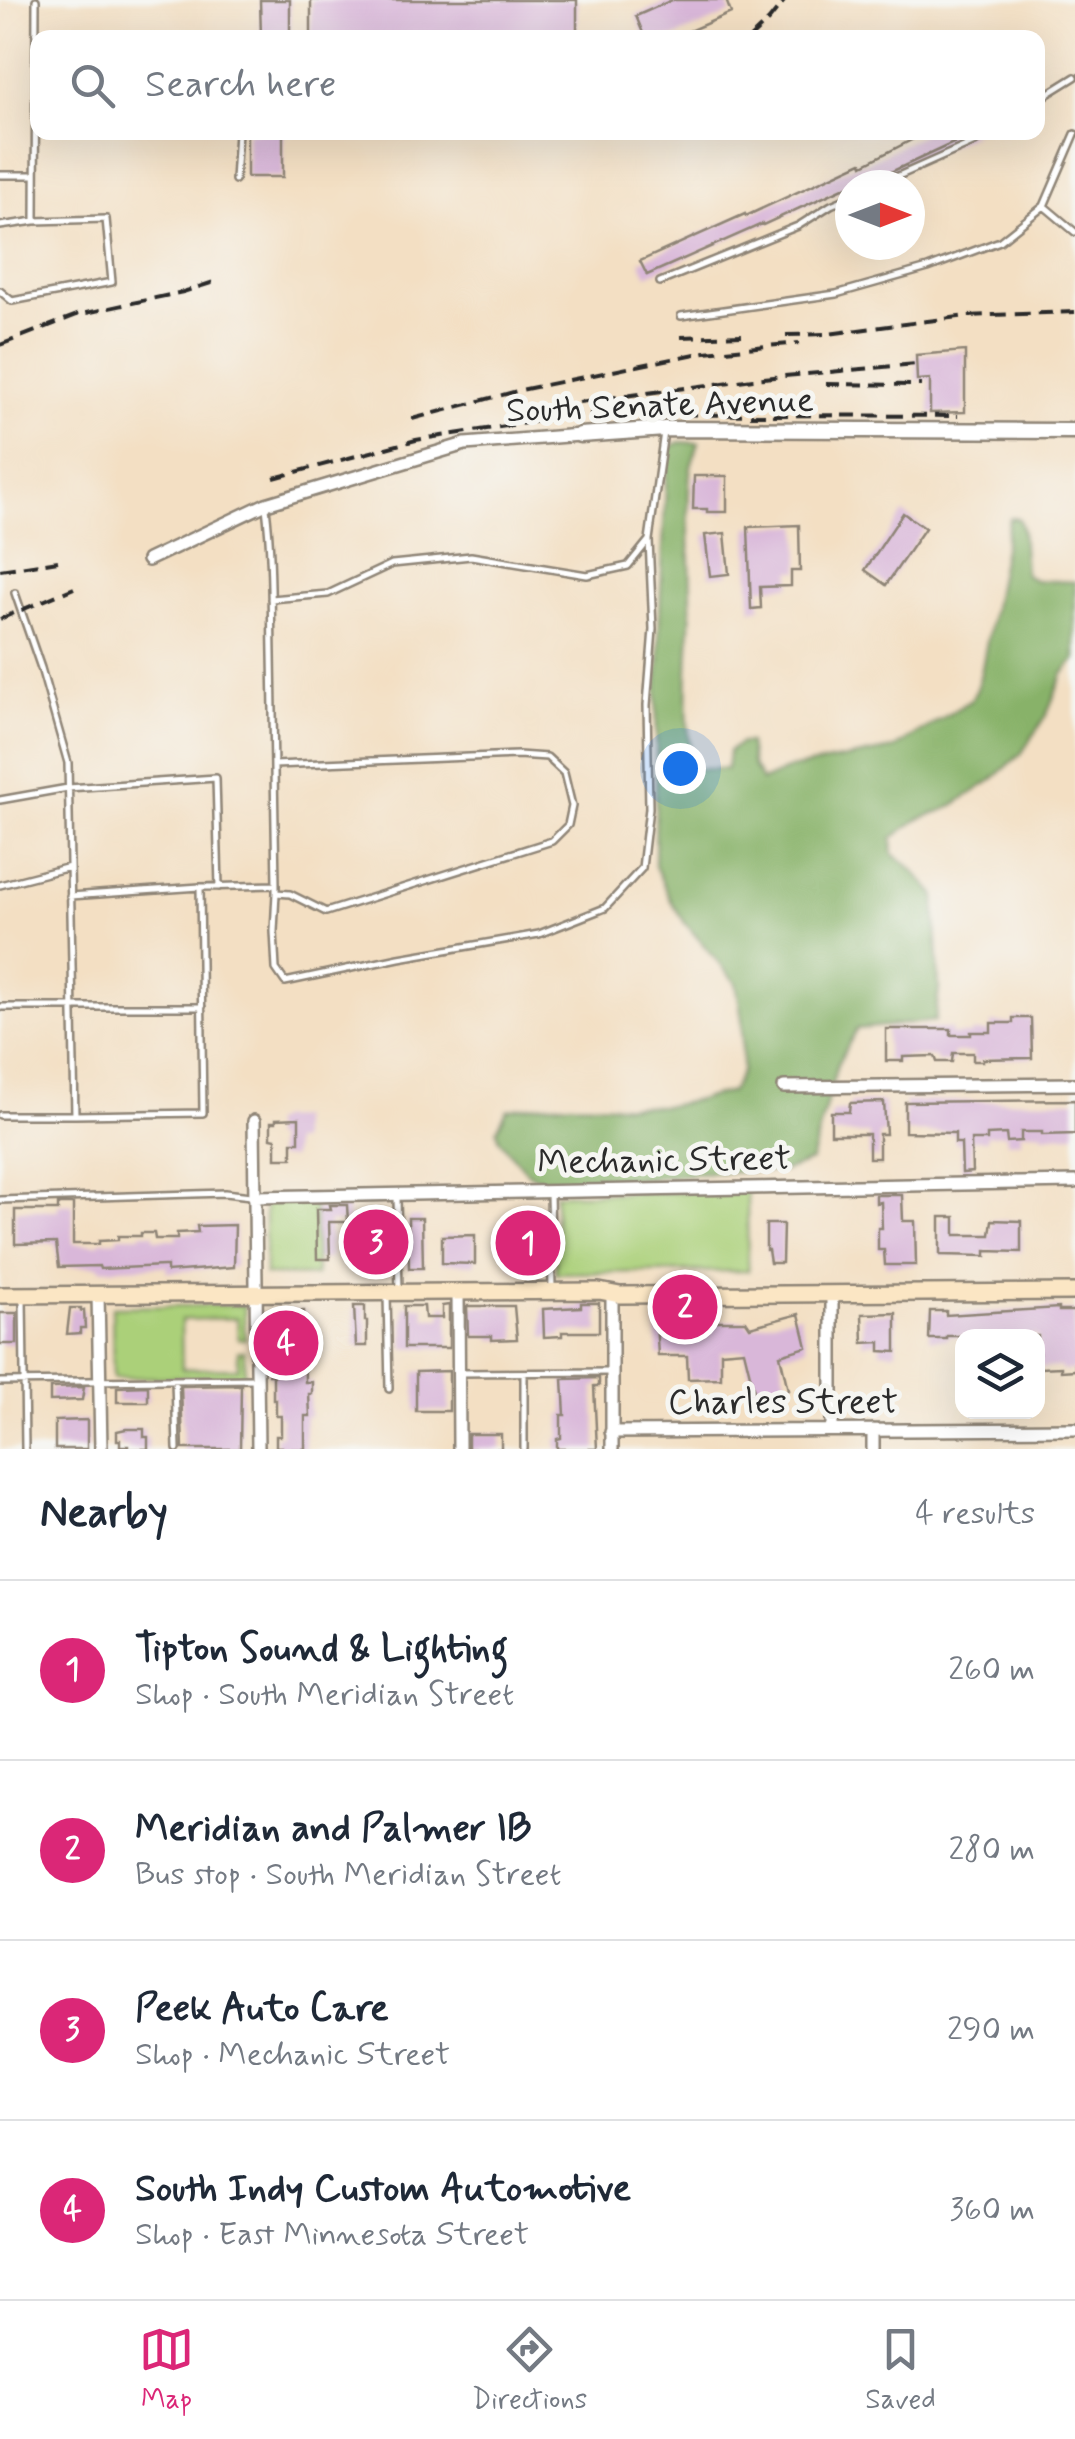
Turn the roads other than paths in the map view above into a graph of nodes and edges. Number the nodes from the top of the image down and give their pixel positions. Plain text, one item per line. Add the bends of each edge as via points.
1 (36, 0) edge
2 (36, 30) edge
3 (1075, 77) edge
4 (1045, 96) edge
5 (1075, 134) edge
6 (35, 140) edge
7 (238, 140) edge
8 (978, 140) edge
9 (912, 170) edge
10 (0, 174) edge
11 (35, 175) junction
12 (235, 180) dead end
13 (835, 204) edge
14 (1044, 206) junction
15 (35, 221) junction
16 (0, 226) edge
17 (1075, 232) edge
18 (660, 282) dead end
19 (0, 291) edge
20 (681, 316) dead end
21 (664, 429) junction
22 (1075, 432) edge
23 (580, 435) joint
24 (266, 504) junction
25 (649, 540) junction
26 (148, 560) dead end
27 (14, 593) dead end
28 (270, 599) junction
29 (274, 765) junction
30 (68, 788) junction
31 (0, 800) edge
32 (70, 867) junction
33 (0, 886) edge
34 (200, 887) junction
35 (219, 887) junction
36 (276, 889) junction
37 (70, 896) junction
38 (202, 1007) junction
39 (0, 1008) edge
40 (73, 1008) junction
41 (1075, 1084) edge
42 (784, 1087) dead end
43 (0, 1114) edge
44 (75, 1115) junction
45 (254, 1121) dead end
46 (1075, 1182) edge
47 (550, 1190) junction
48 (398, 1194) junction
49 (254, 1197) junction
50 (0, 1200) edge
51 (552, 1291) junction
52 (393, 1292) junction
53 (458, 1292) junction
54 (1075, 1292) edge
55 (255, 1293) junction
56 (832, 1293) junction
57 (98, 1294) junction
58 (612, 1294) junction
59 (0, 1295) edge
60 (24, 1295) junction
61 (611, 1372) junction
62 (458, 1374) junction
63 (524, 1374) junction
64 (257, 1378) junction
65 (175, 1380) junction
66 (100, 1381) junction
67 (0, 1382) edge
68 (24, 1382) junction
69 (389, 1390) dead end
70 (1075, 1429) edge
71 (832, 1430) junction
72 (873, 1430) junction
73 (611, 1432) junction
74 (25, 1449) edge
75 (101, 1449) edge
76 (177, 1449) edge
77 (258, 1449) edge
78 (459, 1449) edge
79 (524, 1449) edge
80 (612, 1449) edge
81 (873, 1449) edge

1 - 2 lane
3 - 4 lane
5 - 14 lane
6 - 11 lane
7 - 12 lane
8 - 9 lane
10 - 11 lane
11 - 15 lane
13 - 18 lane
14 - 17 lane
14 - 20 lane via 1000,241 928,268 836,294
15 - 16 lane
15 - 19 lane via 106,219 112,282 12,301
21 - 22 street, South Senate Avenue
21 - 23 street, South Senate Avenue
21 - 25 lane
23 - 24 street, South Senate Avenue via 465,444
24 - 26 street, South Senate Avenue
24 - 28 lane
25 - 28 lane via 628,566 586,575 471,556 392,564 328,594
25 - 36 lane via 654,629 642,868 605,908 539,934 285,982 276,968
27 - 30 lane via 68,763
28 - 29 lane
29 - 36 lane
29 - 36 lane via 547,757 564,773 572,806 568,825 552,841 326,912
30 - 31 lane
30 - 32 lane
30 - 35 lane via 216,778
32 - 33 lane
32 - 37 lane
34 - 35 lane
34 - 37 lane
34 - 38 lane
35 - 36 lane
37 - 40 lane
38 - 40 lane
38 - 44 lane via 203,1113
39 - 40 lane
40 - 44 lane
41 - 42 street
43 - 44 lane
45 - 49 street
46 - 47 street, Mechanic Street
47 - 48 street, Mechanic Street
47 - 51 lane
48 - 49 street, Mechanic Street
48 - 52 lane
49 - 50 lane
49 - 55 street
51 - 53 main road
51 - 58 main road
52 - 53 main road
52 - 55 main road
52 - 69 lane
53 - 62 street
54 - 56 main road
55 - 57 main road
55 - 64 street
56 - 58 main road
56 - 71 street
57 - 60 main road
57 - 66 street
58 - 61 street
59 - 60 main road
60 - 68 lane
61 - 63 lane
61 - 73 street
62 - 63 lane
62 - 78 street
63 - 79 lane
64 - 65 lane
64 - 77 street
65 - 66 lane
65 - 76 lane
66 - 68 lane
66 - 75 street
67 - 68 lane
68 - 74 lane
70 - 72 street, Charles Street
71 - 72 street, Charles Street
71 - 73 street, Charles Street
72 - 81 street
73 - 80 street

